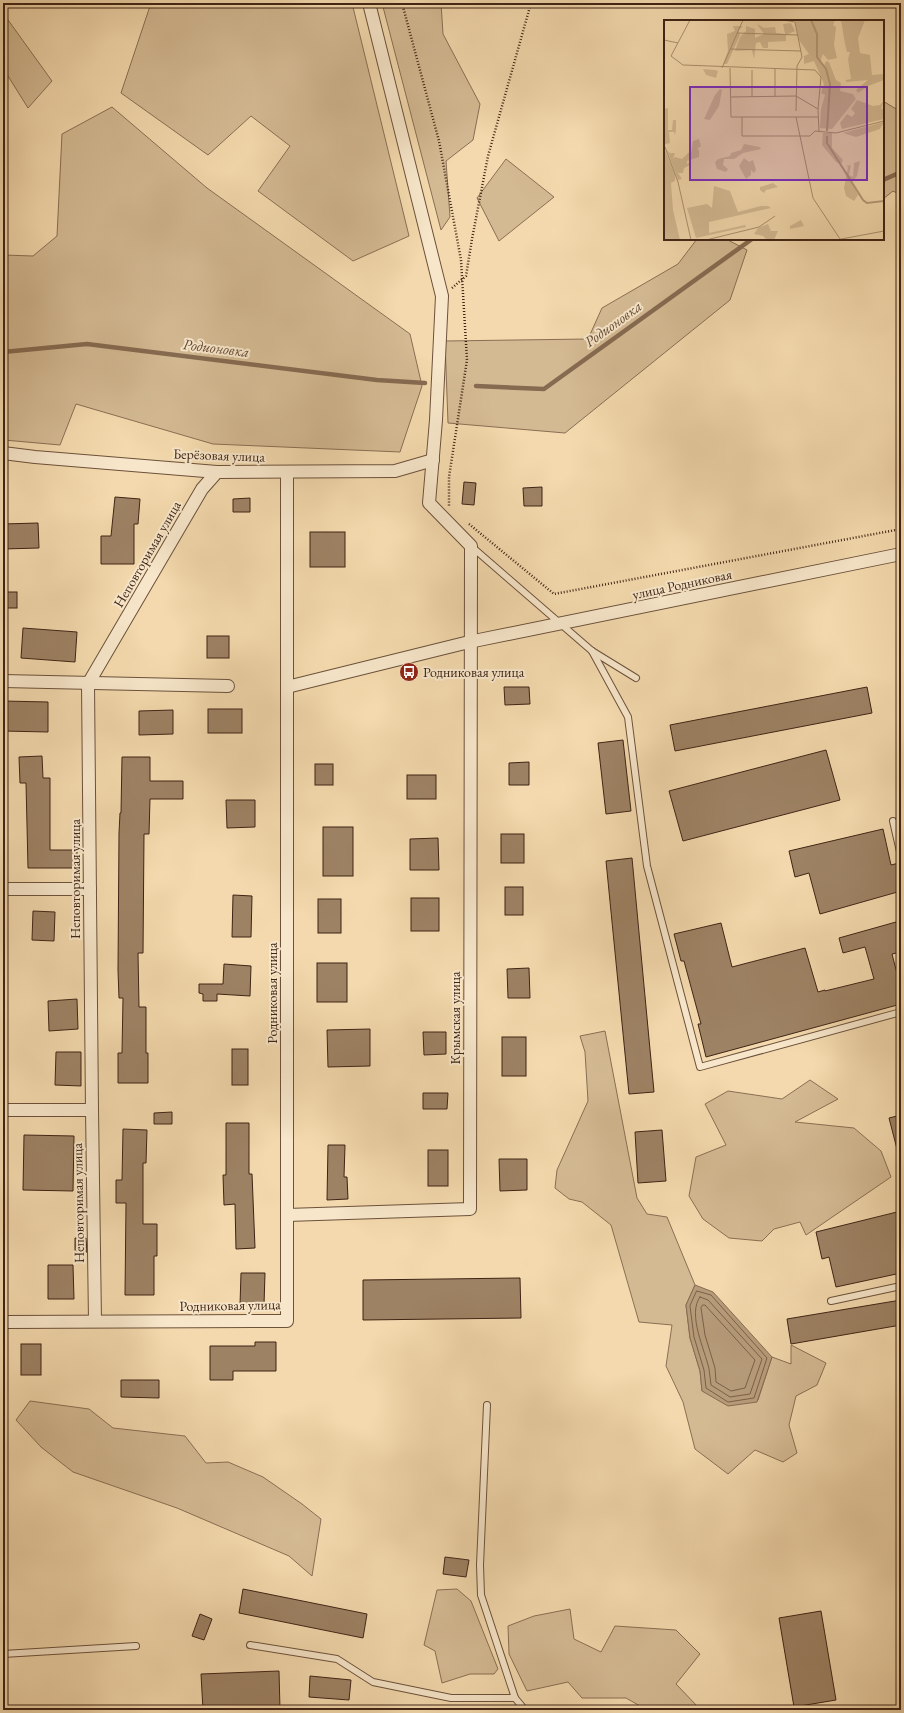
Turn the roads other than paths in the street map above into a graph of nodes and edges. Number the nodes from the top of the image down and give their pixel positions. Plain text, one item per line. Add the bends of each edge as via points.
1 (369, 3) edge
2 (3, 453) edge
3 (433, 460) junction
4 (217, 472) junction
5 (287, 472) junction
6 (471, 546) junction
7 (901, 554) edge
8 (561, 624) junction
9 (470, 642) junction
10 (592, 651) junction
11 (636, 678) dead end
12 (3, 681) edge
13 (88, 684) junction
14 (228, 686) dead end
15 (287, 687) junction
16 (893, 821) dead end
17 (901, 856) edge
18 (3, 889) edge
19 (90, 889) junction
20 (901, 1012) edge
21 (3, 1110) edge
22 (92, 1110) junction
23 (287, 1215) junction
24 (901, 1286) edge
25 (831, 1301) dead end
26 (95, 1321) junction
27 (3, 1322) edge
28 (487, 1405) dead end
29 (250, 1645) dead end
30 (136, 1646) dead end
31 (3, 1654) edge
32 (515, 1698) junction
33 (525, 1710) edge

1 - 3 street via 442,296
2 - 4 street, Берёзовая улица
3 - 5 street, Берёзовая улица via 394,470
3 - 6 street via 429,503
4 - 5 street, Берёзовая улица
4 - 13 street, Неповторимая улица via 202,489
5 - 15 street, Родниковая улица
6 - 8 lane
6 - 9 street
7 - 8 street, улица Родниковая
8 - 9 street, улица Родниковая
8 - 10 lane
9 - 15 street, улица Родниковая
9 - 23 street, Крымская улица via 470,1210
10 - 11 lane
10 - 20 lane via 628,717 647,866 700,1067
12 - 13 street
13 - 14 street
13 - 19 street, Неповторимая улица
15 - 23 street, Родниковая улица
16 - 17 lane
18 - 19 street
19 - 22 street, Неповторимая улица
21 - 22 street
22 - 26 street, Неповторимая улица
23 - 26 street, Родниковая улица via 287,1321
24 - 25 lane
26 - 27 street
28 - 32 lane via 481,1595
29 - 32 lane via 337,1660 373,1682 451,1698
30 - 31 lane
32 - 33 lane

